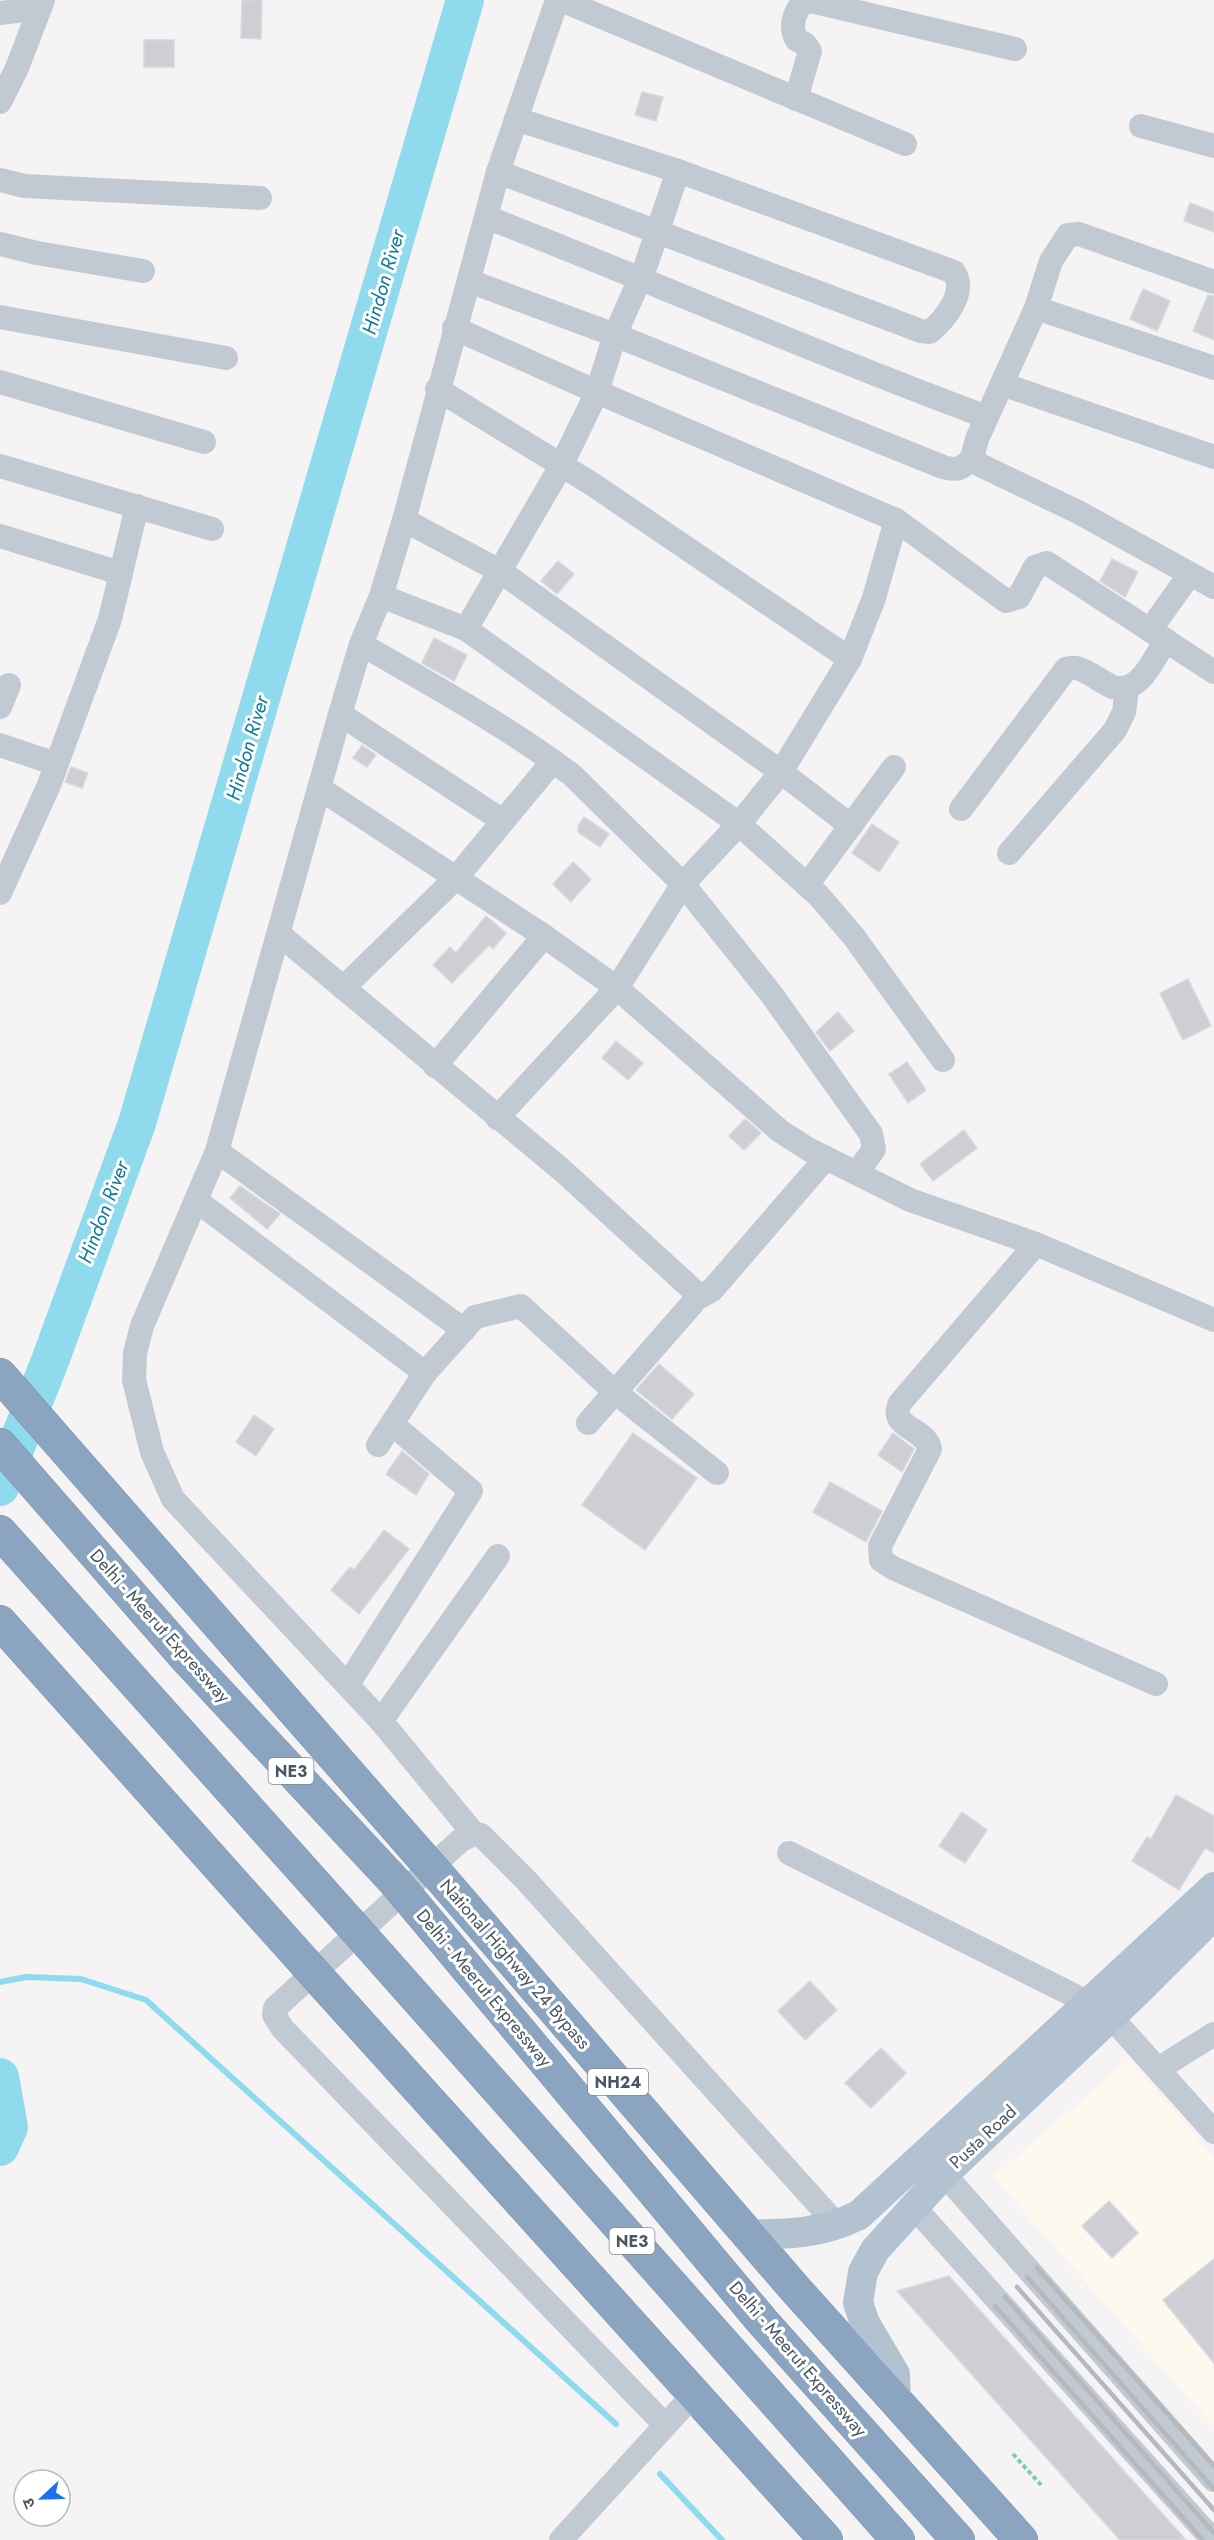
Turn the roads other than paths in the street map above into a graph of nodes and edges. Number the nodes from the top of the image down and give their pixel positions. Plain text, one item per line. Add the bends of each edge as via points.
1 (559, 0) edge
2 (41, 4) edge
3 (0, 13) edge
4 (1015, 49) dead end
5 (9, 69) edge
6 (796, 99) junction
7 (0, 102) edge
8 (516, 118) junction
9 (1141, 126) dead end
10 (905, 144) dead end
11 (1214, 146) edge
12 (678, 171) junction
13 (498, 172) junction
14 (0, 180) edge
15 (261, 198) dead end
16 (486, 217) junction
17 (658, 231) junction
18 (0, 244) edge
19 (142, 271) dead end
20 (641, 276) junction
21 (469, 281) junction
22 (1214, 282) edge
23 (1036, 308) junction
24 (0, 317) edge
25 (454, 328) junction
26 (615, 335) junction
27 (225, 358) dead end
28 (1214, 368) edge
29 (0, 382) edge
30 (1002, 384) junction
31 (438, 389) junction
32 (597, 392) junction
33 (987, 417) junction
34 (204, 442) dead end
35 (1214, 457) edge
36 (972, 458) junction
37 (0, 466) edge
38 (561, 466) junction
39 (137, 506) junction
40 (404, 520) junction
41 (896, 520) junction
42 (212, 529) dead end
43 (0, 536) edge
44 (500, 571) junction
45 (120, 573) junction
46 (1190, 574) junction
47 (1214, 587) edge
48 (381, 596) junction
49 (466, 629) junction
50 (1158, 635) junction
51 (362, 644) junction
52 (850, 659) junction
53 (1214, 672) edge
54 (9, 685) dead end
55 (1127, 688) junction
56 (0, 707) edge
57 (340, 714) junction
58 (0, 745) edge
59 (553, 761) junction
60 (56, 764) junction
61 (894, 766) dead end
62 (781, 772) junction
63 (319, 788) junction
64 (962, 809) dead end
65 (503, 821) junction
66 (739, 824) junction
67 (851, 825) junction
68 (1010, 853) dead end
69 (456, 878) junction
70 (683, 884) junction
71 (807, 885) junction
72 (0, 893) edge
73 (279, 934) junction
74 (544, 936) junction
75 (343, 988) junction
76 (617, 988) junction
77 (944, 1060) dead end
78 (435, 1066) junction
79 (497, 1118) junction
80 (217, 1151) junction
81 (826, 1158) junction
82 (857, 1173) junction
83 (197, 1201) junction
84 (1036, 1244) junction
85 (696, 1299) junction
86 (1214, 1320) edge
87 (464, 1330) junction
88 (424, 1373) junction
89 (0, 1376) edge
90 (616, 1393) junction
91 (588, 1423) dead end
92 (392, 1424) junction
93 (0, 1445) edge
94 (378, 1445) dead end
95 (717, 1473) dead end
96 (0, 1532) edge
97 (498, 1556) dead end
98 (0, 1622) edge
99 (348, 1684) junction
100 (1156, 1684) dead end
101 (381, 1721) junction
102 (474, 1834) junction
103 (789, 1853) dead end
104 (1214, 1887) edge
105 (1214, 1915) edge
106 (1100, 2010) junction
107 (1214, 2034) edge
108 (1158, 2069) junction
109 (1214, 2132) edge
110 (944, 2174) junction
111 (913, 2206) junction
112 (838, 2226) junction
113 (749, 2234) junction
114 (695, 2393) junction
115 (896, 2401) junction
116 (665, 2425) junction
117 (1214, 2480) edge
118 (561, 2540) edge
119 (826, 2540) edge
120 (898, 2540) edge
121 (958, 2540) edge
122 (1021, 2540) edge
123 (1213, 2540) edge

1 - 6 street
1 - 8 street
2 - 3 street
2 - 5 street
4 - 6 street via 803,2 796,10 792,28 797,40 810,51
5 - 7 street
6 - 10 street
8 - 12 street
8 - 13 street
9 - 11 street
12 - 17 street
12 - 17 street via 954,272 960,291 940,323 930,332 921,331
13 - 16 street
13 - 17 street
14 - 15 street via 24,186
16 - 20 street
16 - 21 street
17 - 20 street
18 - 19 street
20 - 26 street
20 - 33 street
21 - 25 street
21 - 26 street
22 - 23 street via 1079,234 1068,235 1051,261
23 - 28 street
23 - 30 street
24 - 27 street
25 - 31 street
25 - 32 street
26 - 32 street
26 - 36 street via 943,467 955,470
29 - 34 street
30 - 33 street
30 - 35 street
31 - 38 street
31 - 40 street
32 - 38 street
32 - 41 street
33 - 36 street
36 - 46 street
37 - 39 street
38 - 44 street
38 - 52 street
39 - 42 street
39 - 45 street
40 - 44 street
40 - 48 street
41 - 50 street via 1006,601 1019,597 1035,567 1047,563
41 - 52 street via 874,598
43 - 45 street
44 - 49 street
44 - 62 street
45 - 60 street via 110,619
46 - 47 street
46 - 50 street
48 - 49 street
48 - 51 street
49 - 66 street
50 - 53 street
50 - 55 street via 1140,678
51 - 57 street
51 - 59 street via 504,726
52 - 62 street
54 - 56 street
55 - 64 street via 1114,687 1076,667 1066,669
55 - 68 street via 1124,712 1115,730
57 - 63 street
57 - 65 street
58 - 60 street
59 - 65 street
59 - 70 street
60 - 72 street
61 - 67 street
62 - 66 street
62 - 67 street
63 - 69 street
63 - 73 street
65 - 69 street
66 - 70 street
66 - 71 street
67 - 71 street
69 - 74 street
69 - 75 street
70 - 76 street
70 - 82 street via 772,995 871,1134 874,1149
71 - 77 street via 854,937
73 - 75 street
73 - 80 street
74 - 76 street
74 - 78 street
75 - 78 street
76 - 79 street
76 - 81 street via 780,1131
78 - 79 street
79 - 85 street via 563,1171 688,1285
80 - 83 street
80 - 87 street
81 - 82 street
81 - 85 street via 712,1290
82 - 84 street via 910,1200
83 - 88 street
83 - 99 street via 141,1326 135,1353 134,1380 152,1452 173,1499
84 - 86 street
84 - 100 street via 900,1403 898,1420 923,1438 930,1449 880,1546 881,1560
85 - 90 street
87 - 88 street
87 - 90 street via 475,1317 521,1305
88 - 92 street
89 - 113 highway, National Highway 24 Bypass / NH24
90 - 91 street
90 - 95 street
92 - 94 street
92 - 99 street via 471,1491
93 - 121 highway, Delhi - Meerut Expressway / NE3 via 187,1659 403,1892 762,2321
96 - 120 highway, NE3
97 - 101 street
98 - 114 highway via 96,1733
99 - 101 street
101 - 102 street
102 - 112 street via 486,1839 525,1879
102 - 116 street via 461,1840 300,1984 276,2006 274,2014 283,2029
103 - 106 street
104 - 106 main road, Pusta Road
105 - 106 main road, Pusta Road
106 - 108 street
106 - 110 main road, Pusta Road
106 - 112 main road, Pusta Road via 858,2215
107 - 108 street
108 - 109 street
110 - 111 main road, Pusta Road
110 - 117 street
111 - 115 main road, Pusta Road via 875,2250 859,2288 858,2303 865,2323 895,2374
111 - 123 street
112 - 113 main road, Pusta Road via 794,2235
113 - 115 highway, National Highway 24 Bypass / NH24
114 - 116 street
114 - 119 highway
115 - 122 highway, National Highway 24 Bypass
116 - 118 street

